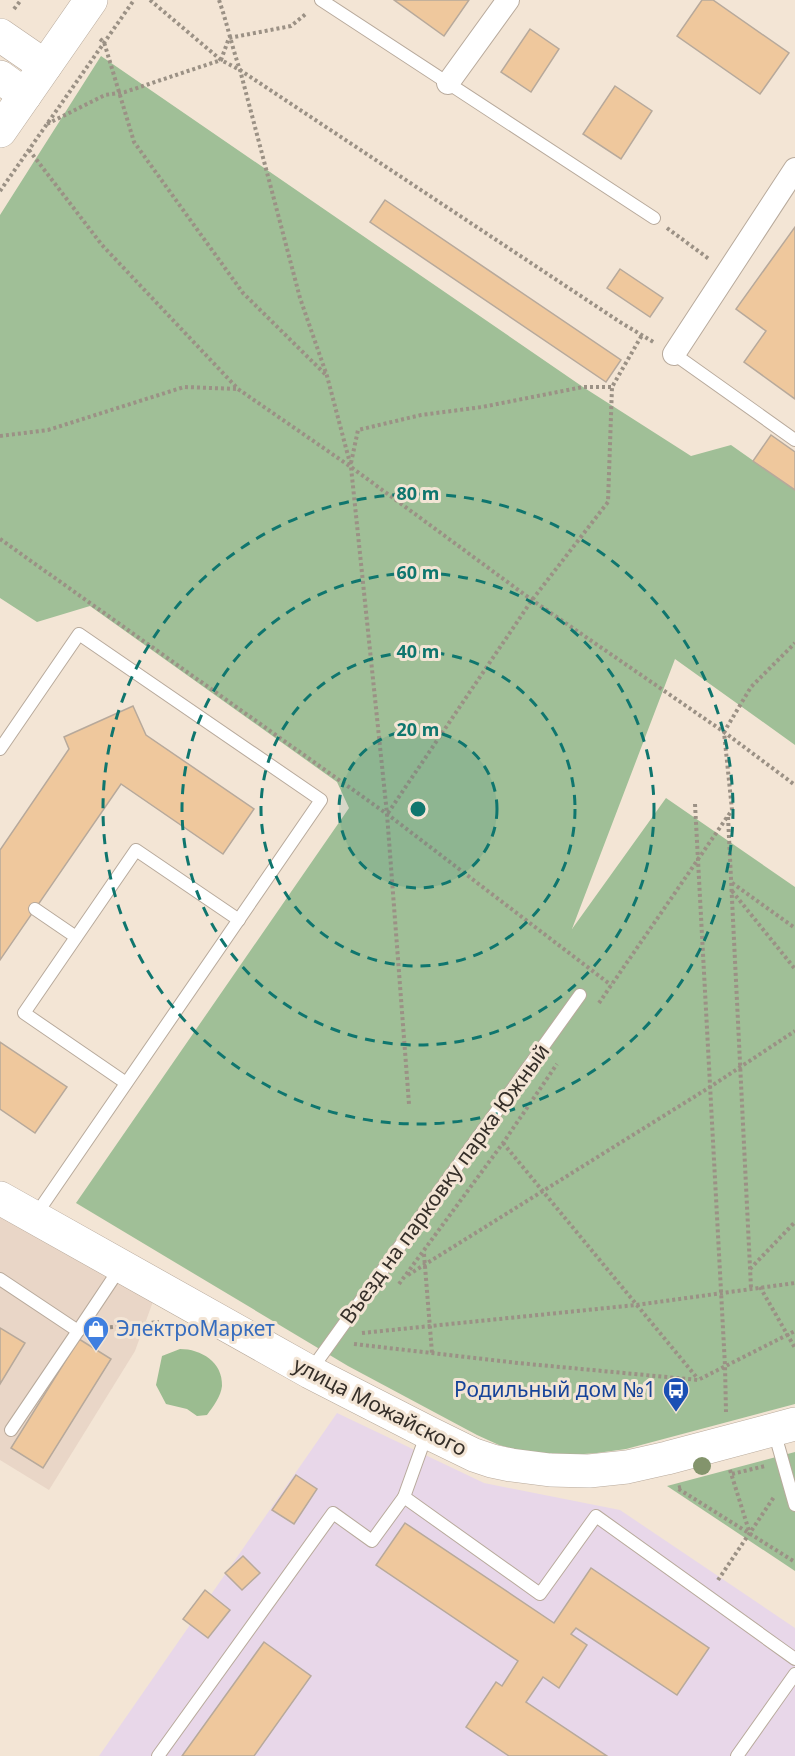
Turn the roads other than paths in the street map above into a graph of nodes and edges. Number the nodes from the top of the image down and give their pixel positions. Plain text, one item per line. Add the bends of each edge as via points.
1 (91, 0) edge
2 (322, 0) edge
3 (508, 0) edge
4 (0, 35) edge
5 (45, 66) junction
6 (448, 83) junction
7 (13, 86) edge
8 (0, 131) edge
9 (795, 169) edge
10 (654, 218) road end
11 (674, 354) joint
12 (795, 440) edge
13 (0, 749) edge
14 (35, 909) dead end
15 (239, 920) junction
16 (76, 937) junction
17 (580, 995) dead end
18 (126, 1083) junction
19 (0, 1198) edge
20 (35, 1217) junction
21 (121, 1267) junction
22 (0, 1279) edge
23 (78, 1331) junction
24 (310, 1372) junction
25 (784, 1427) edge
26 (10, 1430) dead end
27 (429, 1434) junction
28 (404, 1497) junction
29 (795, 1505) edge
30 (795, 1659) edge
31 (795, 1674) edge
32 (158, 1756) edge
33 (737, 1756) edge

1 - 5 main road
2 - 6 lane
3 - 6 street
4 - 5 main road
5 - 7 main road
6 - 10 lane
7 - 8 main road
9 - 11 street
11 - 12 lane
13 - 15 lane via 79,634 321,801
14 - 16 lane
15 - 16 lane via 136,850
15 - 18 lane
16 - 18 lane via 24,1013
17 - 24 lane, Въезд на парковку парка Южный
18 - 20 lane
19 - 20 main road, улица Можайского
20 - 21 main road, улица Можайского
21 - 23 lane
21 - 24 main road, улица Можайского
22 - 23 lane
23 - 26 lane
24 - 27 main road, улица Можайского
25 - 27 main road, улица Можайского via 646,1463 569,1471 492,1461
25 - 29 lane via 784,1461
27 - 28 lane
28 - 30 lane via 540,1594 596,1516
28 - 32 lane via 372,1541 333,1513
31 - 33 lane

